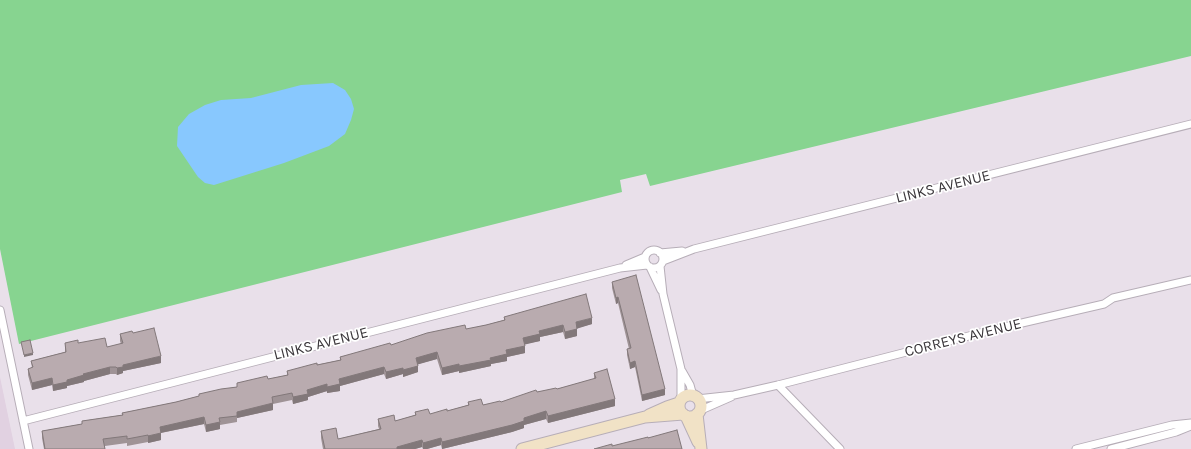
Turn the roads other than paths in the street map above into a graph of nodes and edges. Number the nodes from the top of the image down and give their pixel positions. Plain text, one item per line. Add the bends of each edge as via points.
1 (1191, 124) edge
2 (645, 257) junction
3 (661, 260) junction
4 (648, 266) junction
5 (620, 268) junction
6 (1191, 280) edge
7 (662, 294) junction
8 (0, 310) edge
9 (681, 369) junction
10 (778, 385) junction
11 (734, 395) junction
12 (695, 398) junction
13 (680, 401) junction
14 (698, 412) junction
15 (684, 415) junction
16 (645, 417) junction
17 (22, 421) junction
18 (1191, 423) edge
19 (1191, 426) edge
20 (700, 448) edge
21 (29, 449) edge
22 (522, 449) edge
23 (840, 449) edge
24 (1076, 449) edge
25 (1111, 449) edge

1 - 3 street, LINKS AVENUE via 694,249
2 - 3 street via 648,253 657,251
2 - 4 street
2 - 5 street, LINKS AVENUE
3 - 4 street via 655,268
3 - 7 street
4 - 5 street, LINKS AVENUE
4 - 7 street
5 - 17 street, LINKS AVENUE
6 - 10 street, CORREYS AVENUE
7 - 9 street
8 - 17 street
9 - 12 street
9 - 13 street
10 - 11 street, CORREYS AVENUE
10 - 23 street
11 - 12 street, CORREYS AVENUE
11 - 14 street, CORREYS AVENUE
12 - 13 street via 686,396
12 - 14 street via 700,405
13 - 15 street via 679,409
13 - 16 street
14 - 15 street via 692,417
14 - 20 street
15 - 16 street
15 - 20 street
16 - 22 street
17 - 21 street
18 - 24 street via 1172,425
19 - 25 street

